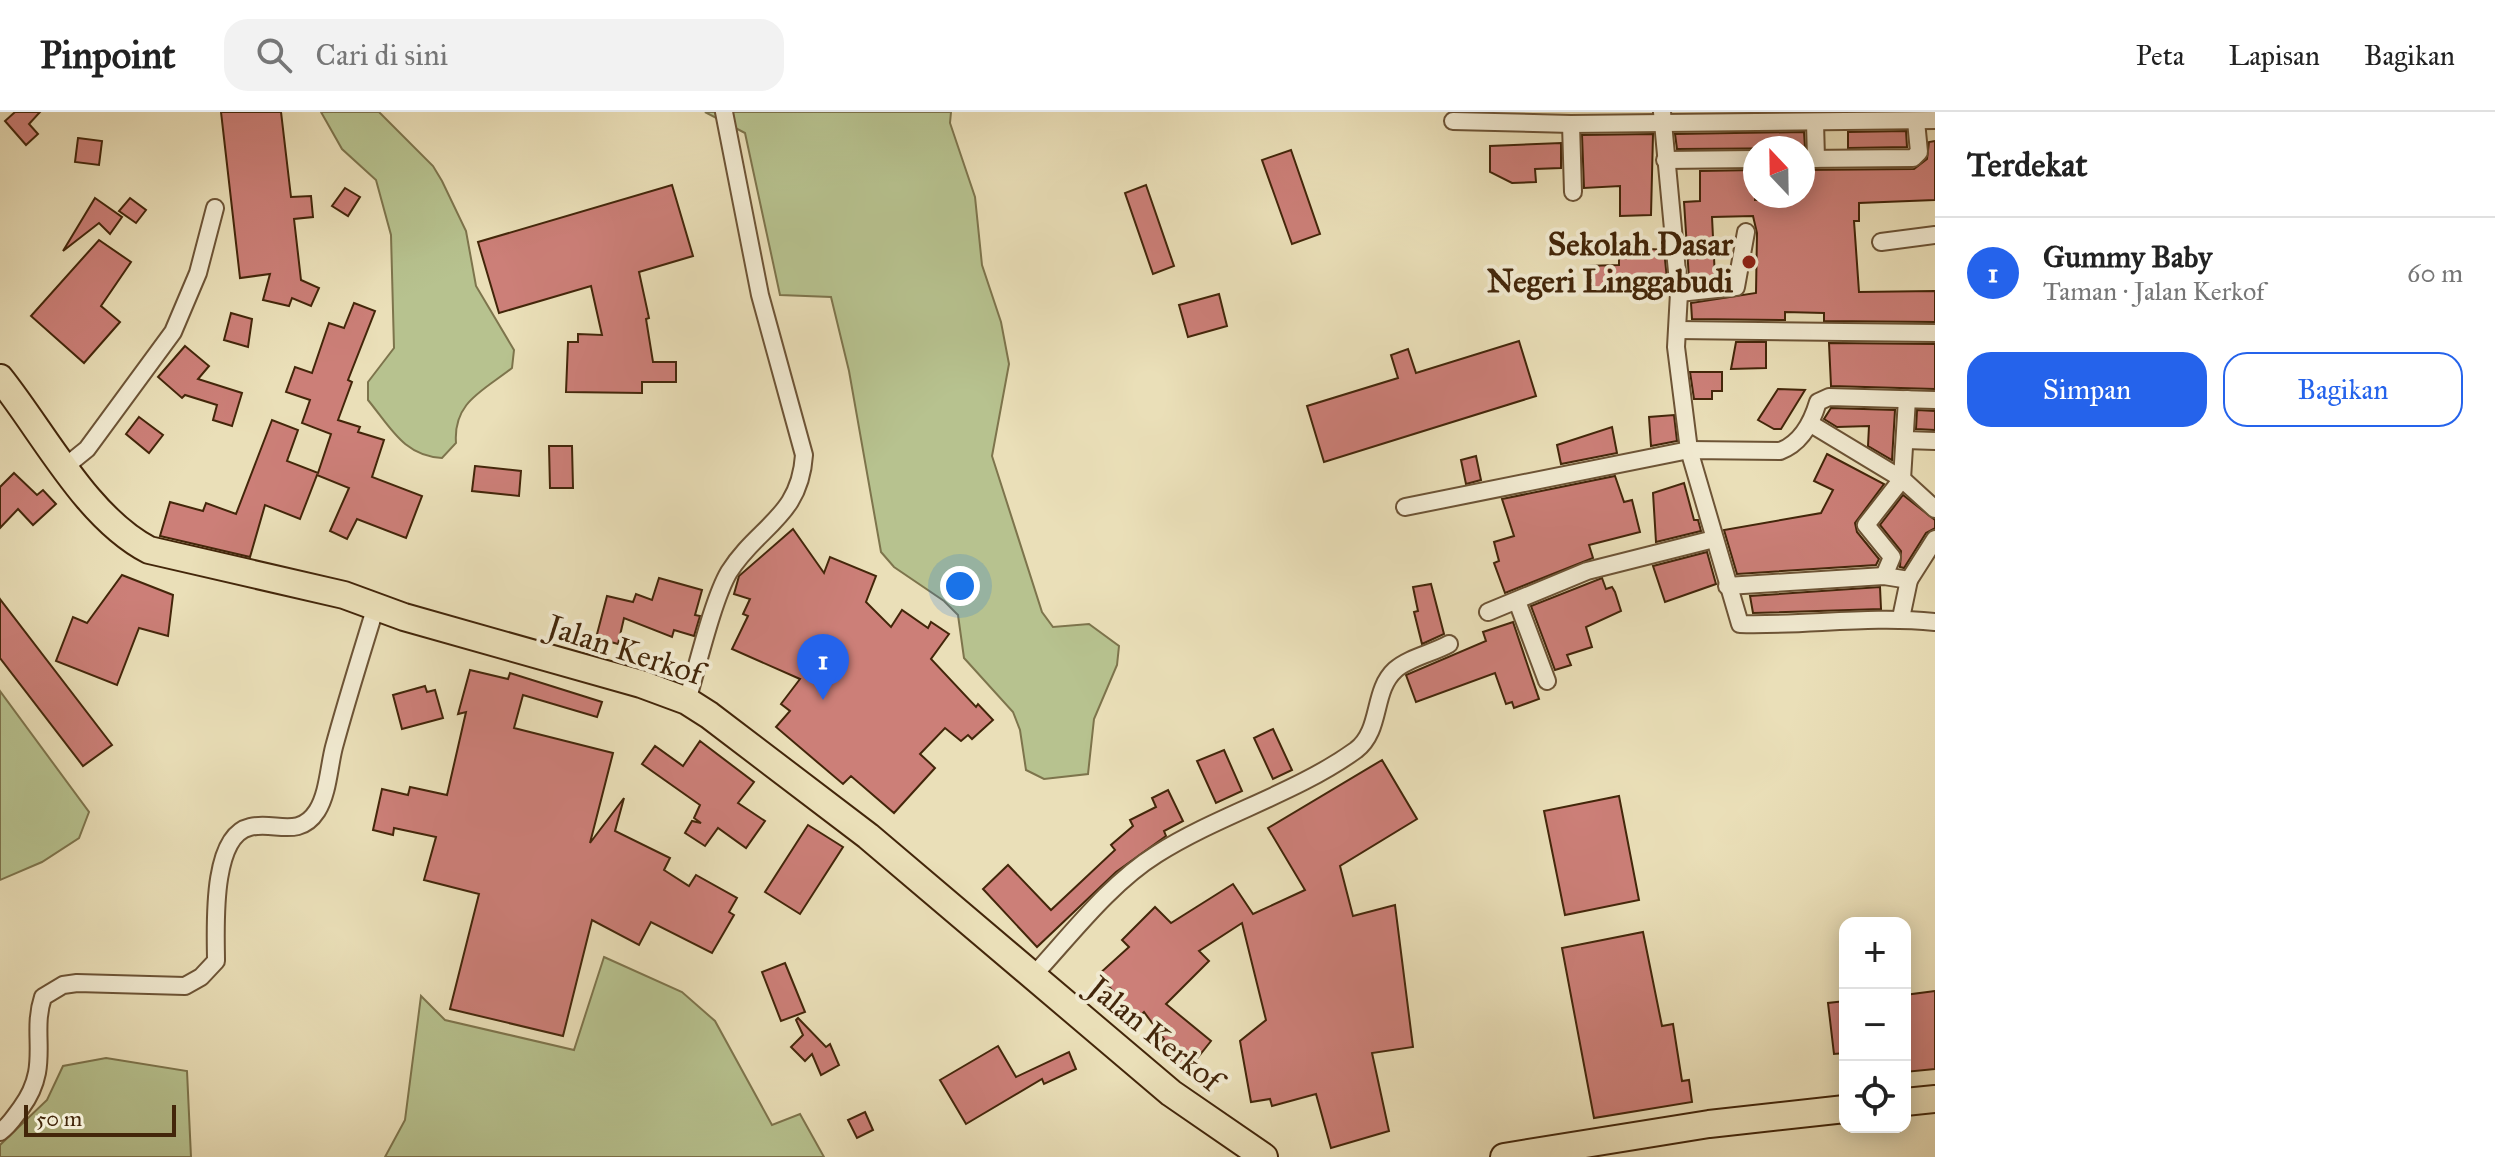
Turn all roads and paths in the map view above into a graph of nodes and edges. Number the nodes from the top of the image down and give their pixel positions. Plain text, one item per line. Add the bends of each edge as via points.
1 (724, 112) edge
2 (1524, 118) edge
3 (1662, 118) edge
4 (1935, 120) edge
5 (1453, 121) dead end
6 (1916, 121) junction
7 (1815, 122) junction
8 (1571, 124) junction
9 (1813, 136) edge
10 (1743, 159) edge
11 (1815, 159) edge
12 (1665, 160) junction
13 (1573, 192) dead end
14 (215, 208) dead end
15 (1746, 232) dead end
16 (1935, 235) edge
17 (1881, 242) dead end
18 (1679, 293) junction
19 (1678, 330) junction
20 (1935, 333) edge
21 (0, 378) edge
22 (1907, 399) junction
23 (1935, 400) edge
24 (1811, 424) junction
25 (1906, 440) junction
26 (1935, 441) edge
27 (1689, 450) junction
28 (66, 466) junction
29 (1902, 479) junction
30 (1405, 507) dead end
31 (1935, 509) edge
32 (1714, 539) junction
33 (1935, 539) edge
34 (1884, 576) junction
35 (1909, 580) junction
36 (1727, 586) junction
37 (1517, 601) junction
38 (376, 606) junction
39 (1488, 612) dead end
40 (1901, 618) junction
41 (1935, 622) edge
42 (1449, 644) dead end
43 (1547, 681) dead end
44 (687, 701) junction
45 (1032, 977) junction
46 (1935, 1099) edge
47 (1911, 1101) edge
48 (1839, 1110) edge
49 (0, 1132) edge
50 (1264, 1157) edge
51 (1504, 1157) edge

1 - 44 street via 760,295 804,455 803,478 791,505 729,572
2 - 5 street
2 - 8 street
3 - 7 street
3 - 8 street
3 - 12 street
4 - 6 street
6 - 7 street
6 - 11 street via 1919,152 1913,158
7 - 9 street
8 - 13 street
10 - 12 street
12 - 18 street
14 - 28 street via 198,273 173,332 87,449
15 - 18 street via 1736,287
16 - 17 street
18 - 19 street
19 - 20 street
19 - 27 street
21 - 28 main road, Jalan Kerkof
22 - 23 street
22 - 24 street via 1829,397 1818,402
22 - 25 street
24 - 27 street via 1780,451
24 - 29 street
25 - 26 street
25 - 29 street
27 - 30 street
27 - 32 street
28 - 38 main road, Jalan Kerkof via 111,525 149,550
29 - 31 street
29 - 34 street via 1867,520 1867,529 1892,557
32 - 36 street
32 - 37 street via 1587,571
33 - 35 street
34 - 35 street
34 - 36 street
35 - 40 street
36 - 40 street via 1740,624
37 - 39 street
37 - 43 street
38 - 44 main road, Jalan Kerkof
38 - 49 street via 315,815 303,825 249,827 236,835 217,876 216,961 185,986 77,983 53,989 39,1010 40,1064 29,1097
40 - 41 street
42 - 45 street via 1396,669 1387,681 1369,738 1358,748 1157,854
44 - 45 main road, Jalan Kerkof via 799,781
45 - 50 main road, Jalan Kerkof via 1171,1093
46 - 47 main road
48 - 51 main road

